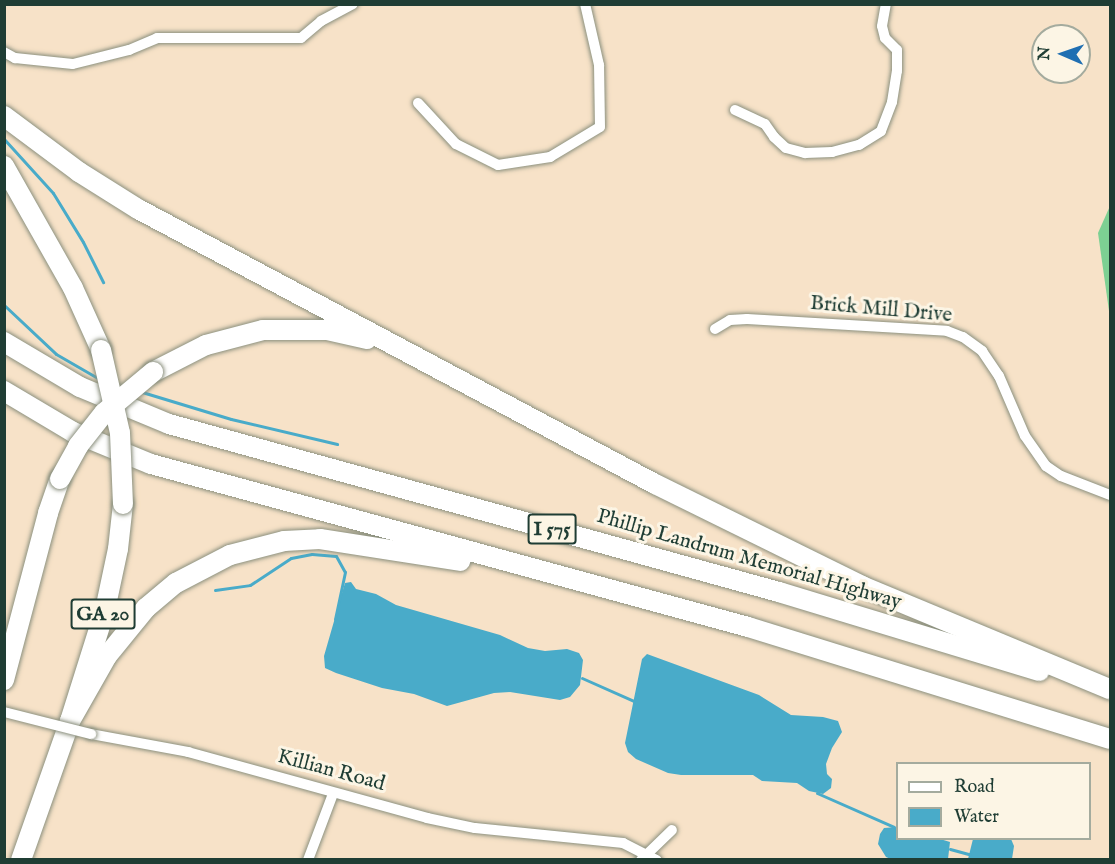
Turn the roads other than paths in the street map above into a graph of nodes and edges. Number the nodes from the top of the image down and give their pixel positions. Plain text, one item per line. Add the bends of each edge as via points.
1 (353, 4) edge
2 (585, 4) edge
3 (886, 4) edge
4 (4, 52) edge
5 (418, 103) dead end
6 (735, 110) dead end
7 (4, 116) edge
8 (4, 165) edge
9 (4, 193) edge
10 (53, 250) junction
11 (715, 329) dead end
12 (4, 342) edge
13 (398, 348) junction
14 (4, 392) edge
15 (1110, 495) edge
16 (573, 580) junction
17 (4, 680) edge
18 (1110, 691) edge
19 (4, 712) edge
20 (70, 721) junction
21 (1110, 739) edge
22 (333, 794) junction
23 (672, 830) dead end
24 (649, 858) edge
25 (21, 860) edge
26 (308, 860) edge

1 - 4 street via 321,21 301,38 156,38 129,50 73,64 15,58
2 - 5 street via 599,65 600,127 550,157 498,165 456,144
3 - 6 street via 882,26 885,38 897,50 897,71 892,102 881,130 859,145 805,153 786,148 765,124
7 - 13 highway via 130,204
8 - 10 highway
9 - 10 highway, GA 20
10 - 20 highway, GA 20, bridge via 101,350 120,433 123,504 109,592
11 - 15 street, Brick Mill Drive via 730,320 747,320 947,331 963,337 982,351 999,376 1025,436 1046,466
12 - 18 highway, Phillip Landrum Memorial Highway / I 575 via 80,387 169,424 779,592
13 - 17 highway, bridge via 327,330 263,330 206,345 153,372 119,398 78,446 60,479
13 - 18 highway via 770,543
14 - 16 highway, I 575 via 73,432 151,464
16 - 20 highway via 340,540 284,541 248,549 194,572 146,608 112,648
16 - 21 highway, I 575 via 748,627
19 - 22 street, Killian Road, bridge via 188,752
20 - 25 highway, GA 20
22 - 24 street, Killian Road via 475,828 622,843
22 - 26 street
23 - 24 street, Killian Road

